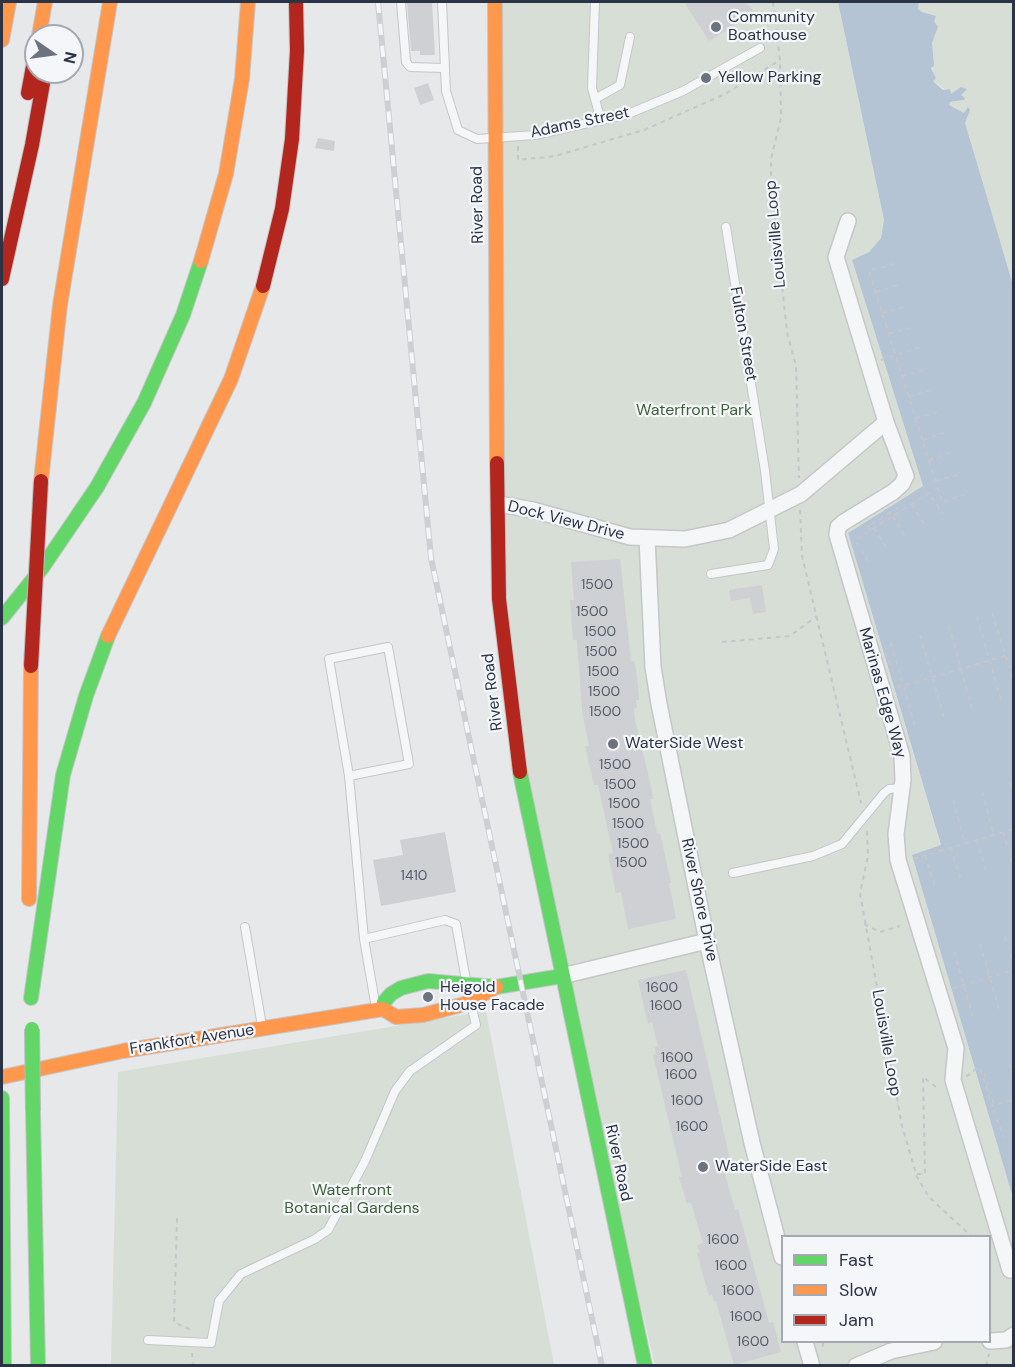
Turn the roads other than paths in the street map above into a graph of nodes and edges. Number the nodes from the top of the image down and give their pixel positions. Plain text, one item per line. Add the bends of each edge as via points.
1 (9, 2) edge
2 (45, 2) edge
3 (53, 2) edge
4 (110, 2) edge
5 (248, 2) edge
6 (296, 2) edge
7 (401, 2) edge
8 (442, 2) edge
9 (495, 2) edge
10 (595, 2) edge
11 (41, 24) edge
12 (52, 24) edge
13 (630, 37) dead end
14 (2, 40) edge
15 (760, 48) dead end
16 (443, 68) junction
17 (29, 84) edge
18 (43, 84) edge
19 (595, 99) junction
20 (601, 121) junction
21 (494, 136) junction
22 (9, 183) dead end
23 (848, 221) dead end
24 (726, 227) dead end
25 (2, 279) edge
26 (886, 423) junction
27 (499, 504) junction
28 (770, 511) junction
29 (647, 538) junction
30 (711, 574) dead end
31 (2, 618) edge
32 (349, 776) junction
33 (902, 788) junction
34 (733, 873) dead end
35 (245, 927) dead end
36 (364, 939) junction
37 (707, 941) junction
38 (562, 976) junction
39 (466, 982) junction
40 (496, 987) junction
41 (470, 1001) junction
42 (380, 1009) junction
43 (31, 1013) junction
44 (263, 1029) junction
45 (2, 1077) edge
46 (2, 1098) edge
47 (2, 1116) edge
48 (781, 1250) edge
49 (1012, 1275) edge
50 (1014, 1335) edge
51 (148, 1340) dead end
52 (806, 1343) edge
53 (925, 1343) edge
54 (989, 1346) edge
55 (4, 1365) edge
56 (38, 1365) edge
57 (645, 1365) edge
58 (812, 1365) edge
59 (856, 1365) edge

1 - 14 main road
2 - 11 main road
3 - 12 main road
4 - 43 main road, bridge via 60,305 42,482 28,793
5 - 31 main road via 242,79 225,174 183,315 144,403 97,487 42,568
6 - 43 main road via 292,139 282,209 265,281 231,378 111,629 86,696 55,816
7 - 16 lane via 403,52 410,67
8 - 16 lane, Adams Street
9 - 21 main road, River Road
10 - 19 lane
13 - 19 lane via 620,85
15 - 20 lane, Adams Street via 683,91
16 - 21 lane, Adams Street via 458,129 477,139
17 - 22 main road
18 - 25 main road
19 - 20 lane
20 - 21 lane, Adams Street via 535,135
21 - 27 main road, River Road
23 - 26 street, Marinas Edge Way via 836,257
24 - 28 lane, Fulton Street
26 - 28 street, Dock View Drive via 801,494
26 - 33 street, Marinas Edge Way via 906,476 902,484 838,527 837,535 902,756
27 - 29 street, Dock View Drive
27 - 38 main road, River Road via 499,599 510,706 522,789
28 - 29 street, Dock View Drive via 729,530 685,539
28 - 30 lane, Fulton Street via 774,549 768,565
29 - 37 street, River Shore Drive via 653,667
32 - 32 lane via 329,659 388,647 410,764
32 - 36 lane
33 - 34 lane via 884,793 842,844 813,856
33 - 49 street, Marinas Edge Way via 896,834 898,860 956,1048 953,1080
35 - 44 lane
36 - 39 lane via 445,920 456,924
36 - 42 lane
37 - 38 street, Frankfort Avenue
37 - 48 street, River Shore Drive via 752,1143
38 - 40 main road, Frankfort Avenue
38 - 57 main road, River Road
39 - 40 main road, Frankfort Avenue
39 - 41 lane
39 - 42 main road, Frankfort Avenue via 428,981 401,988
40 - 41 main road, Frankfort Avenue
41 - 42 main road, Frankfort Avenue via 423,1016 396,1017
41 - 51 lane via 476,1025 410,1071 395,1091 365,1161 328,1230 241,1274 219,1301 211,1343
42 - 44 main road, Frankfort Avenue
43 - 56 main road, bridge
44 - 45 main road, Frankfort Avenue via 123,1051
46 - 47 main road
47 - 55 main road
50 - 54 street
52 - 58 street
53 - 59 street

